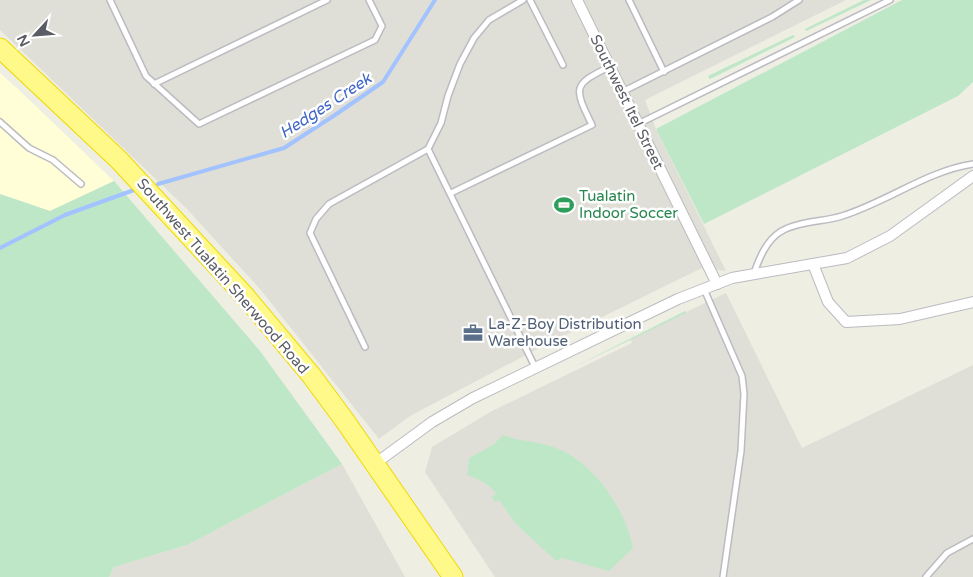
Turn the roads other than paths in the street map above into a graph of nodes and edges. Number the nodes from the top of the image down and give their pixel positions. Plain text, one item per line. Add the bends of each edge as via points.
1 (110, 0) edge
2 (327, 0) edge
3 (369, 0) edge
4 (523, 0) edge
5 (530, 0) edge
6 (577, 0) edge
7 (629, 0) edge
8 (799, 0) edge
9 (890, 0) edge
10 (0, 48) edge
11 (563, 65) dead end
12 (609, 67) junction
13 (664, 72) junction
14 (154, 84) junction
15 (622, 92) junction
16 (0, 122) edge
17 (637, 124) junction
18 (428, 149) junction
19 (973, 164) edge
20 (973, 176) edge
21 (81, 184) dead end
22 (450, 193) junction
23 (813, 264) junction
24 (754, 273) junction
25 (717, 284) junction
26 (704, 289) junction
27 (973, 302) edge
28 (365, 347) dead end
29 (535, 367) junction
30 (376, 463) junction
31 (973, 539) edge
32 (452, 577) edge
33 (723, 577) edge
34 (926, 577) edge

1 - 14 lane via 146,76
2 - 14 lane
3 - 14 lane via 382,26 375,40 199,124
4 - 18 lane via 490,20 474,38 460,64 441,123
5 - 11 lane
6 - 12 street, Southwest Itel Street
7 - 13 lane
8 - 13 lane
9 - 17 lane
10 - 30 highway, Southwest Tualatin Sherwood Road via 112,153 174,217 311,375
12 - 15 street, Southwest Itel Street
12 - 22 lane via 586,78 580,85 579,95 592,125
13 - 15 lane
15 - 17 street, Southwest Itel Street
16 - 21 lane via 29,148 53,160
17 - 25 street, Southwest Itel Street
18 - 22 lane
18 - 28 lane via 329,204 310,232
19 - 24 lane via 934,176 842,216 780,232 770,241
20 - 23 street via 890,236 847,258
22 - 29 lane
23 - 24 street
23 - 27 street via 828,302 846,322 900,319
24 - 25 street
25 - 26 street
26 - 29 street
26 - 33 lane via 742,376 744,394 741,451
29 - 30 street via 432,422
30 - 32 highway, Southwest Tualatin Sherwood Road
31 - 34 lane via 947,553

